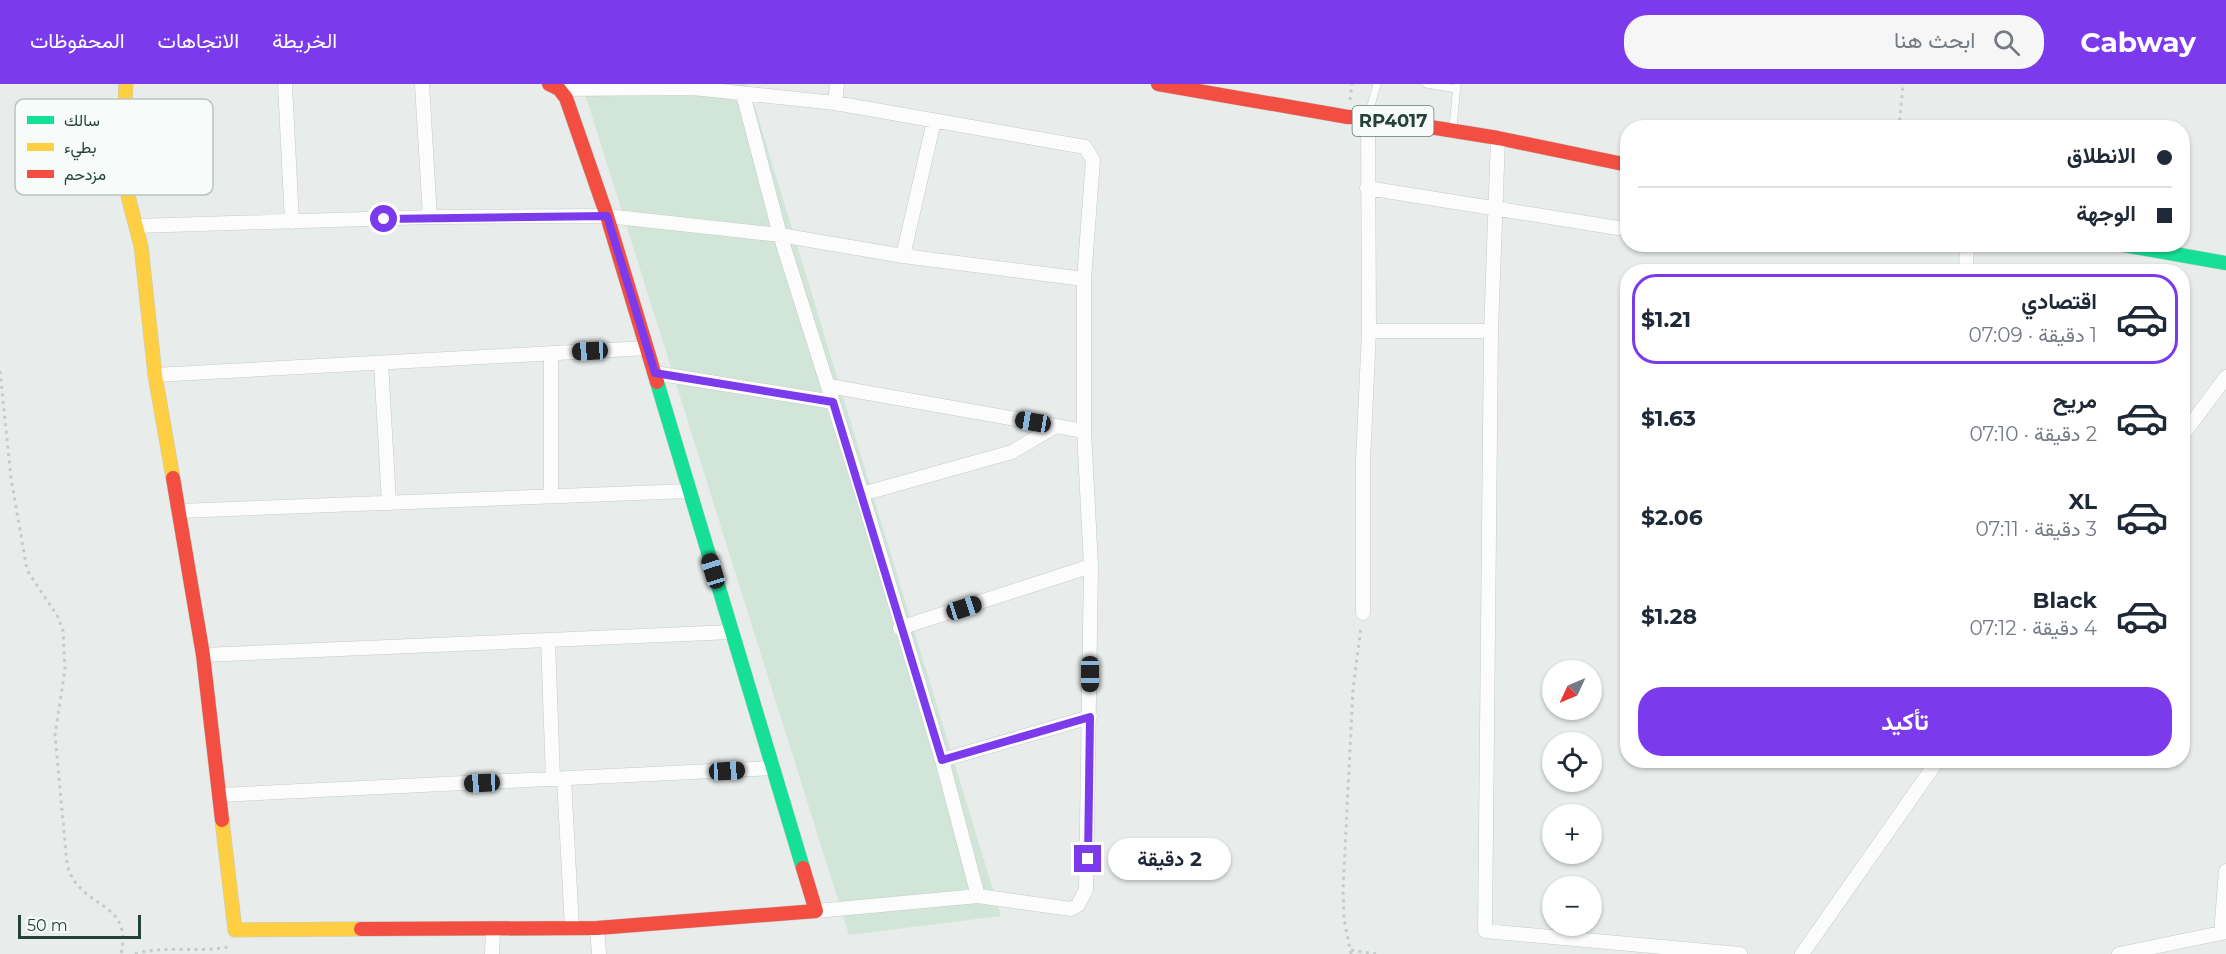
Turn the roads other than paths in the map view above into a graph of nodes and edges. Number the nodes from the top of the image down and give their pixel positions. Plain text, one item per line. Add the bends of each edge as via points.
1 (126, 84) edge
2 (285, 84) edge
3 (422, 84) edge
4 (837, 84) edge
5 (1158, 84) edge
6 (1377, 84) edge
7 (1426, 84) edge
8 (554, 86) edge
9 (1457, 86) edge
10 (743, 94) junction
11 (125, 99) edge
12 (835, 103) junction
13 (1368, 117) junction
14 (934, 121) junction
15 (1453, 130) junction
16 (1498, 138) junction
17 (1620, 163) edge
18 (1367, 188) junction
19 (128, 195) edge
20 (1496, 208) junction
21 (607, 216) junction
22 (430, 217) junction
23 (292, 222) junction
24 (136, 226) junction
25 (1618, 228) dead end
26 (780, 235) junction
27 (2163, 252) edge
28 (903, 256) junction
29 (2226, 263) edge
30 (1084, 279) junction
31 (1491, 331) junction
32 (1369, 332) junction
33 (647, 348) junction
34 (551, 353) junction
35 (381, 363) junction
36 (655, 373) junction
37 (155, 375) junction
38 (2226, 377) edge
39 (829, 386) junction
40 (833, 402) junction
41 (2190, 425) edge
42 (1056, 426) junction
43 (1084, 431) junction
44 (689, 491) junction
45 (862, 494) junction
46 (551, 496) junction
47 (389, 503) junction
48 (180, 511) junction
49 (1091, 566) junction
50 (1363, 613) road end
51 (900, 628) junction
52 (732, 632) junction
53 (548, 640) junction
54 (203, 655) junction
55 (1090, 717) junction
56 (942, 760) junction
57 (773, 768) junction
58 (1932, 768) edge
59 (559, 779) junction
60 (220, 795) junction
61 (2226, 871) edge
62 (978, 896) junction
63 (816, 911) junction
64 (493, 928) junction
65 (572, 928) junction
66 (597, 928) junction
67 (2224, 933) edge
68 (492, 954) edge
69 (599, 954) edge
70 (1740, 954) edge
71 (1802, 954) edge
72 (2119, 954) edge

1 - 11 street
2 - 23 street
3 - 22 street
4 - 12 street
5 - 13 street, RP4017 via 1347,117
6 - 13 lane
7 - 9 lane
8 - 10 street via 693,88
8 - 21 street via 566,98
9 - 15 lane
10 - 12 street
10 - 26 street
12 - 14 street
13 - 15 street, RP4017
13 - 18 street
14 - 28 street
14 - 30 street via 1085,147 1091,153
15 - 16 street, RP4017
16 - 17 street, RP4017
16 - 20 street
18 - 20 street
18 - 32 street
19 - 24 street
20 - 25 street
20 - 31 street
21 - 22 street
21 - 26 street
21 - 33 street
22 - 23 street
23 - 24 street
24 - 37 street
26 - 28 street
26 - 39 street
27 - 29 street
28 - 30 street
30 - 43 street
31 - 32 street
31 - 70 street via 1485,931
32 - 50 street via 1363,460
33 - 34 street
33 - 36 street
34 - 35 street
34 - 46 street
35 - 37 street
35 - 47 street
36 - 40 street
36 - 44 street
37 - 48 street
38 - 41 street
39 - 40 street
39 - 42 street
40 - 45 street
42 - 43 street
42 - 45 street via 1012,452
43 - 49 street
44 - 46 street
44 - 52 street
45 - 51 street
46 - 47 street
47 - 48 street
48 - 54 street
49 - 51 street
49 - 55 street
51 - 56 street
52 - 53 street
52 - 57 street
53 - 54 street
53 - 59 street
54 - 60 street
55 - 56 street
55 - 62 street via 1087,883 1083,897 1071,909
56 - 62 street
57 - 59 street
57 - 63 street
58 - 71 street
59 - 60 street
59 - 65 street
60 - 64 street via 235,930
61 - 67 street
62 - 63 street
63 - 66 street
64 - 65 street
64 - 68 street
65 - 66 street
66 - 69 street
67 - 72 street

